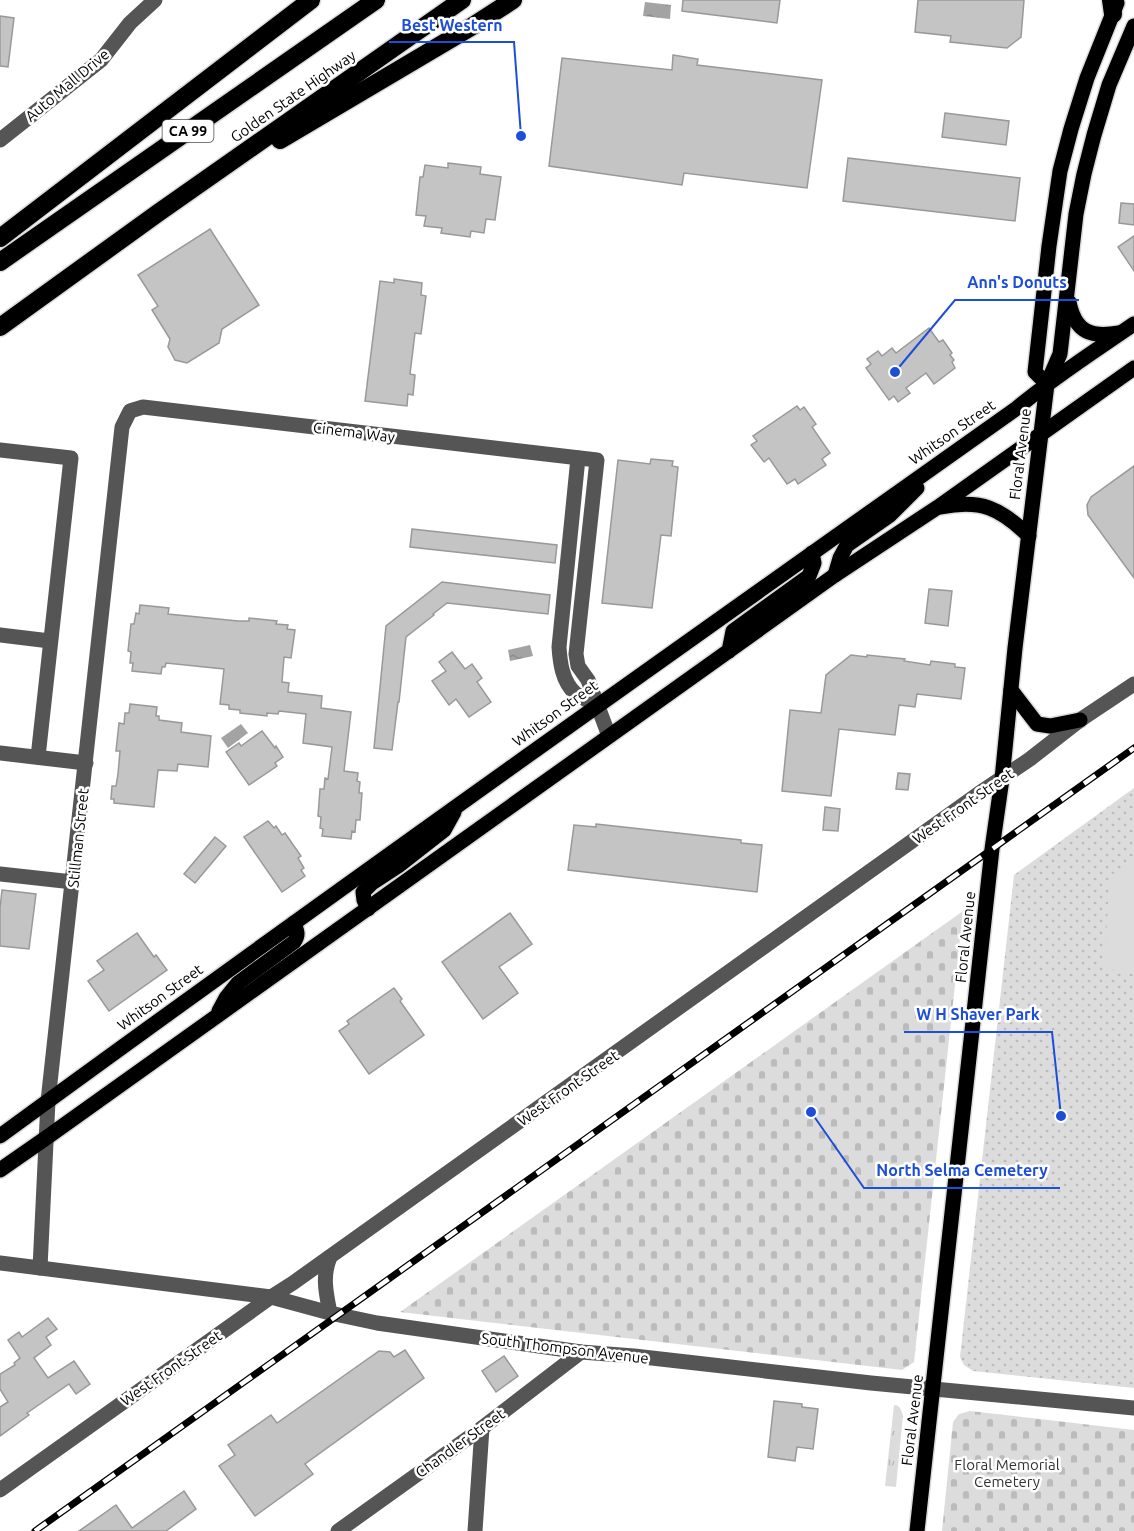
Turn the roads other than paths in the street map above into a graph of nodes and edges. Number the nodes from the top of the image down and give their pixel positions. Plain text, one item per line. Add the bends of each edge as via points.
1 (155, 0) edge
2 (311, 0) edge
3 (376, 0) edge
4 (462, 0) edge
5 (513, 0) edge
6 (1114, 5) edge
7 (1134, 26) edge
8 (0, 140) edge
9 (158, 213) junction
10 (0, 238) edge
11 (0, 262) edge
12 (1067, 295) junction
13 (0, 327) edge
14 (1128, 328) edge
15 (1134, 368) edge
16 (1047, 384) junction
17 (130, 411) joint
18 (1040, 436) junction
19 (0, 450) edge
20 (920, 477) junction
21 (938, 507) junction
22 (1029, 536) junction
23 (812, 553) junction
24 (835, 575) junction
25 (0, 635) edge
26 (50, 641) junction
27 (729, 651) junction
28 (1134, 684) edge
29 (1011, 690) junction
30 (597, 705) junction
31 (1080, 720) junction
32 (609, 736) junction
33 (0, 753) edge
34 (38, 757) junction
35 (86, 762) junction
36 (1002, 779) junction
37 (457, 806) junction
38 (0, 874) edge
39 (73, 882) junction
40 (368, 909) junction
41 (294, 923) junction
42 (216, 1017) junction
43 (48, 1101) junction
44 (0, 1136) edge
45 (46, 1138) junction
46 (0, 1170) edge
47 (330, 1257) junction
48 (0, 1263) edge
49 (40, 1268) junction
50 (271, 1297) junction
51 (330, 1313) junction
52 (581, 1352) junction
53 (934, 1389) junction
54 (1134, 1408) edge
55 (482, 1428) junction
56 (0, 1490) edge
57 (338, 1531) edge
58 (475, 1531) edge
59 (917, 1531) edge

1 - 8 street, Auto Mall Drive via 101,60
2 - 10 highway
3 - 11 highway, Golden State Highway / CA 99
4 - 9 highway, Golden State Highway
5 - 9 highway
6 - 16 main road via 1060,171 1035,372
7 - 12 main road, Floral Avenue via 1109,85 1084,174
9 - 13 highway, Golden State Highway
12 - 14 main road via 1072,315 1084,330 1101,334
12 - 16 main road, Floral Avenue via 1060,354
14 - 16 main road, Whitson Street
15 - 18 main road
16 - 18 main road, Floral Avenue
16 - 20 main road, Whitson Street
17 - 30 street, Cinema Way via 143,407 578,458 559,647 567,681 575,693
17 - 35 street, Stillman Street via 122,427
18 - 21 main road
18 - 22 main road, Floral Avenue
19 - 26 street via 71,458
20 - 23 main road, Whitson Street
20 - 24 main road via 918,487 890,514 847,544
21 - 22 main road via 966,504 990,508 1011,518
21 - 24 main road
22 - 29 main road, Floral Avenue
23 - 27 main road via 814,564 809,576 733,631
23 - 30 main road, Whitson Street
24 - 27 main road
25 - 26 street
26 - 34 street
27 - 32 main road
28 - 31 street, West Front Street
29 - 31 main road via 1037,724 1050,726
29 - 36 main road, Floral Avenue
30 - 32 street
30 - 37 main road, Whitson Street
31 - 36 street, West Front Street
32 - 40 main road
33 - 34 street
34 - 35 street
35 - 39 street, Stillman Street
36 - 47 street, West Front Street
36 - 53 main road, Floral Avenue
37 - 40 main road via 444,830 363,892
37 - 41 main road, Whitson Street
38 - 39 street
39 - 43 street, Stillman Street
40 - 42 main road
41 - 42 main road via 298,937 294,942 238,983
41 - 43 main road, Whitson Street
42 - 45 main road
43 - 44 main road, Whitson Street
43 - 45 street, Stillman Street
45 - 46 main road
45 - 49 street, Stillman Street
47 - 50 street, West Front Street
47 - 51 street via 325,1268 325,1286
48 - 49 street, South Thompson Avenue
49 - 50 street, South Thompson Avenue
50 - 51 street, South Thompson Avenue
50 - 56 street, West Front Street
51 - 52 street, South Thompson Avenue
52 - 53 street, South Thompson Avenue
52 - 55 street, Chandler Street
53 - 54 street, South Thompson Avenue
53 - 59 main road, Floral Avenue
55 - 57 street, Chandler Street
55 - 58 street

